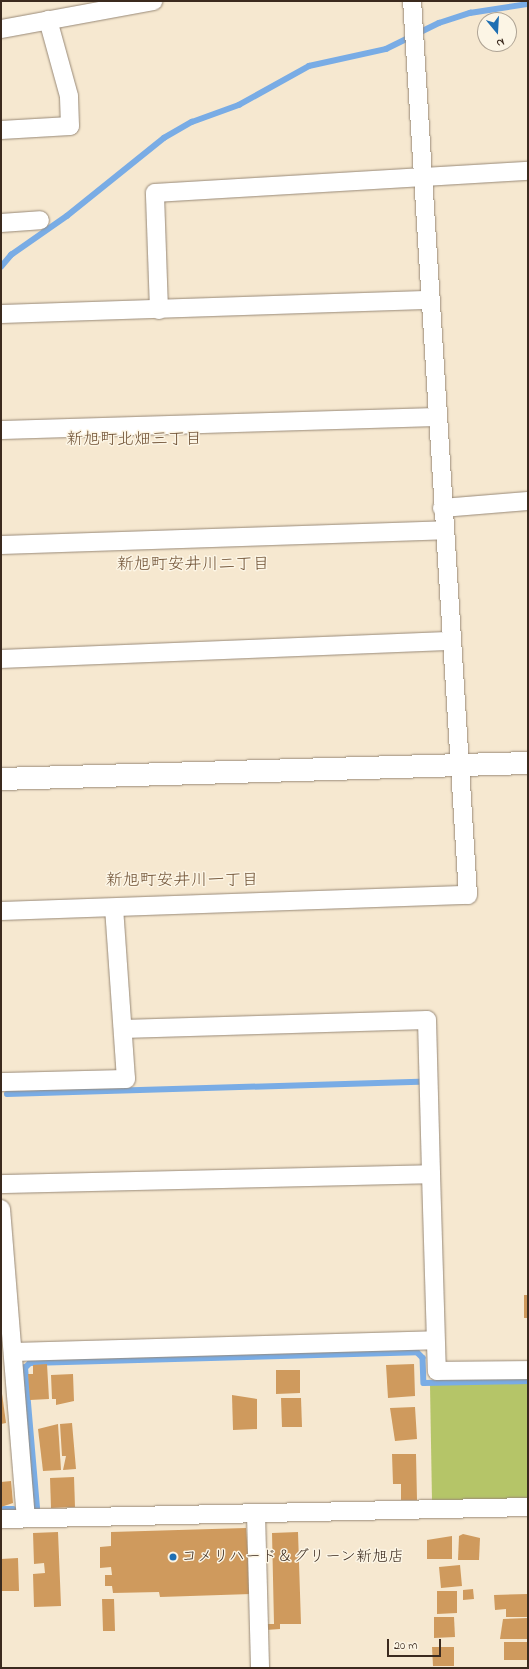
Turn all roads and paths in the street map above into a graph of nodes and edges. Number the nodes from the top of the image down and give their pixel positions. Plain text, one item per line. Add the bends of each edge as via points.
1 (153, 1) edge
2 (412, 1) edge
3 (48, 20) junction
4 (1, 29) edge
5 (1, 130) edge
6 (528, 171) edge
7 (424, 176) junction
8 (40, 220) dead end
9 (1, 223) edge
10 (431, 300) junction
11 (159, 310) junction
12 (1, 314) edge
13 (436, 417) junction
14 (1, 430) edge
15 (528, 501) edge
16 (442, 508) junction
17 (444, 530) junction
18 (1, 545) edge
19 (451, 641) junction
20 (1, 659) edge
21 (528, 762) edge
22 (459, 765) junction
23 (1, 779) edge
24 (114, 908) junction
25 (1, 911) edge
26 (123, 1029) junction
27 (1, 1082) edge
28 (431, 1174) junction
29 (1, 1184) edge
30 (1, 1209) edge
31 (435, 1340) junction
32 (13, 1352) junction
33 (528, 1370) edge
34 (528, 1507) edge
35 (256, 1514) junction
36 (26, 1518) junction
37 (1, 1519) edge
38 (260, 1668) edge

1 - 3 street
2 - 7 street
3 - 4 street
3 - 5 street via 69,96 70,126
6 - 7 street
7 - 10 street
7 - 11 street via 155,193
8 - 9 street
10 - 11 street
10 - 13 street
11 - 12 street
13 - 14 street
13 - 16 street
15 - 16 street
16 - 17 street
17 - 18 street
17 - 19 street
19 - 20 street
19 - 22 street
21 - 22 street
22 - 23 street
22 - 24 street via 468,895
24 - 25 street
24 - 26 street
26 - 27 street via 126,1079
26 - 28 street via 427,1020
28 - 29 street
28 - 31 street
30 - 32 street
31 - 32 street
31 - 33 street via 437,1371
32 - 36 street
34 - 35 street
35 - 36 street
35 - 38 street
36 - 37 street

